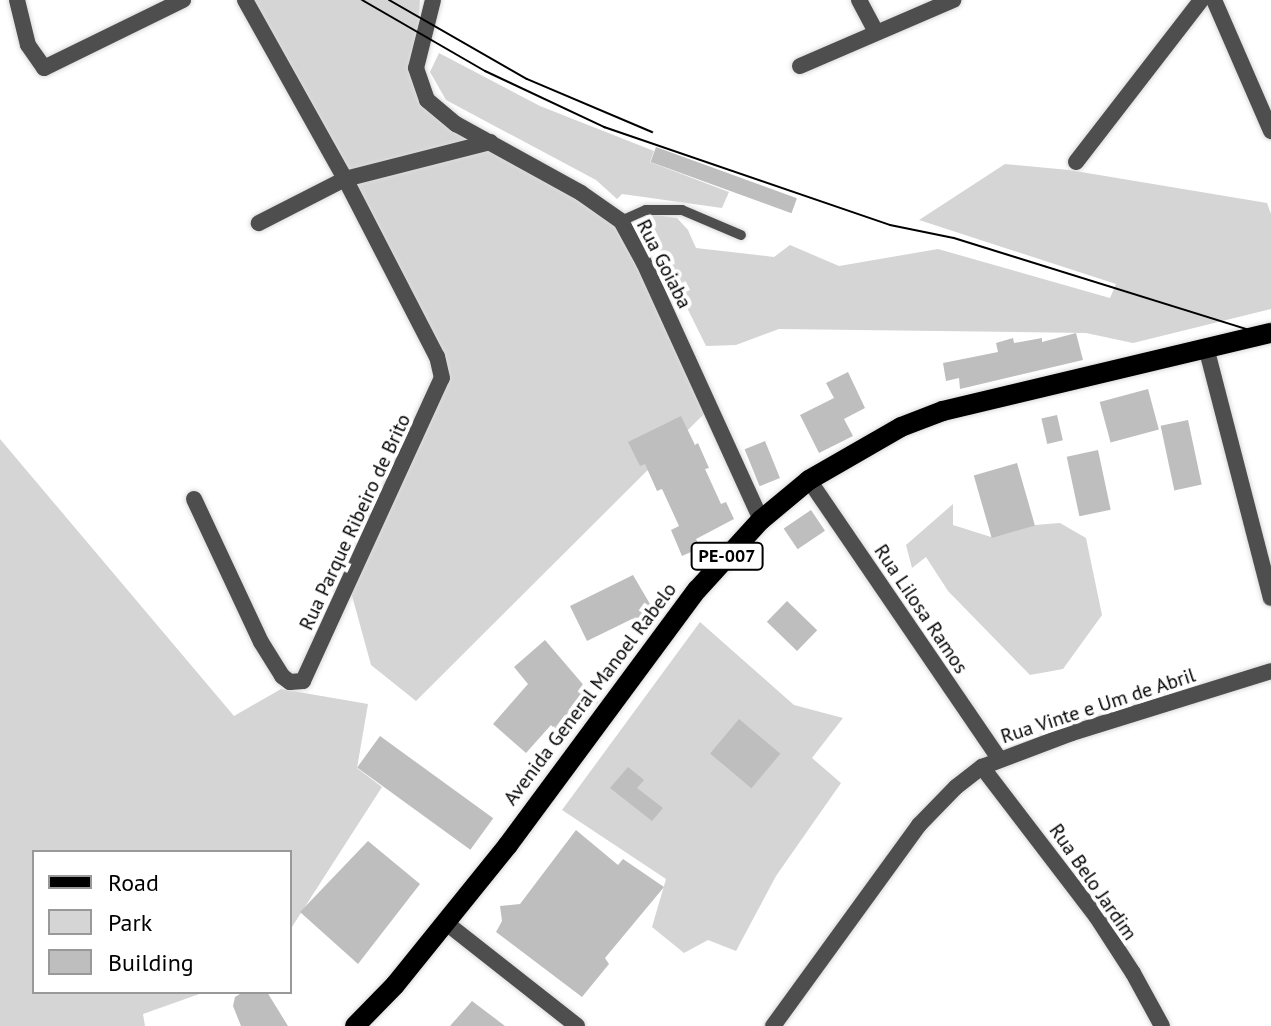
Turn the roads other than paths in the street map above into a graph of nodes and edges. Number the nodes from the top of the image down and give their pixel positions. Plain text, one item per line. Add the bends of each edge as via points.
1 (17, 0) edge
2 (183, 0) edge
3 (245, 0) edge
4 (433, 0) edge
5 (859, 0) edge
6 (953, 0) edge
7 (1201, 0) edge
8 (1214, 0) edge
9 (876, 32) junction
10 (800, 66) dead end
11 (1271, 131) edge
12 (490, 142) junction
13 (1076, 162) dead end
14 (345, 179) junction
15 (621, 221) junction
16 (259, 223) dead end
17 (741, 235) dead end
18 (1271, 333) edge
19 (1207, 351) junction
20 (809, 480) junction
21 (194, 499) dead end
22 (761, 520) junction
23 (1271, 598) edge
24 (1271, 671) edge
25 (999, 759) junction
26 (982, 767) junction
27 (445, 922) junction
28 (355, 1026) edge
29 (577, 1026) edge
30 (773, 1026) edge
31 (1162, 1026) edge

1 - 2 street via 28,45 44,68
3 - 14 street
4 - 12 street, Rua Goiaba via 416,68 421,89 438,111
5 - 9 street
6 - 9 street
7 - 13 street
8 - 11 street
9 - 10 street
12 - 14 street
12 - 15 street, Rua Goiaba
14 - 16 street
14 - 21 street, Rua Parque Ribeiro de Brito via 437,357 442,378 303,681 282,676 254,631
15 - 17 lane via 646,210 682,210
15 - 22 street, Rua Goiaba
18 - 19 main road, Avenida General Manoel Rabelo / PE-007
19 - 20 main road, Avenida General Manoel Rabelo / PE-007 via 943,411 901,427
19 - 23 street
20 - 22 main road, Avenida General Manoel Rabelo / PE-007
20 - 25 street, Rua Lilosa Ramos
22 - 27 main road, Avenida General Manoel Rabelo / PE-007 via 697,590
24 - 25 street, Rua Vinte e Um de Abril
25 - 26 street, Rua Vinte e Um de Abril
26 - 30 street, Rua Vinte e Um de Abril via 919,825
26 - 31 street, Rua Belo Jardim via 1096,916
27 - 28 main road, Avenida General Manoel Rabelo / PE-007
27 - 29 street

